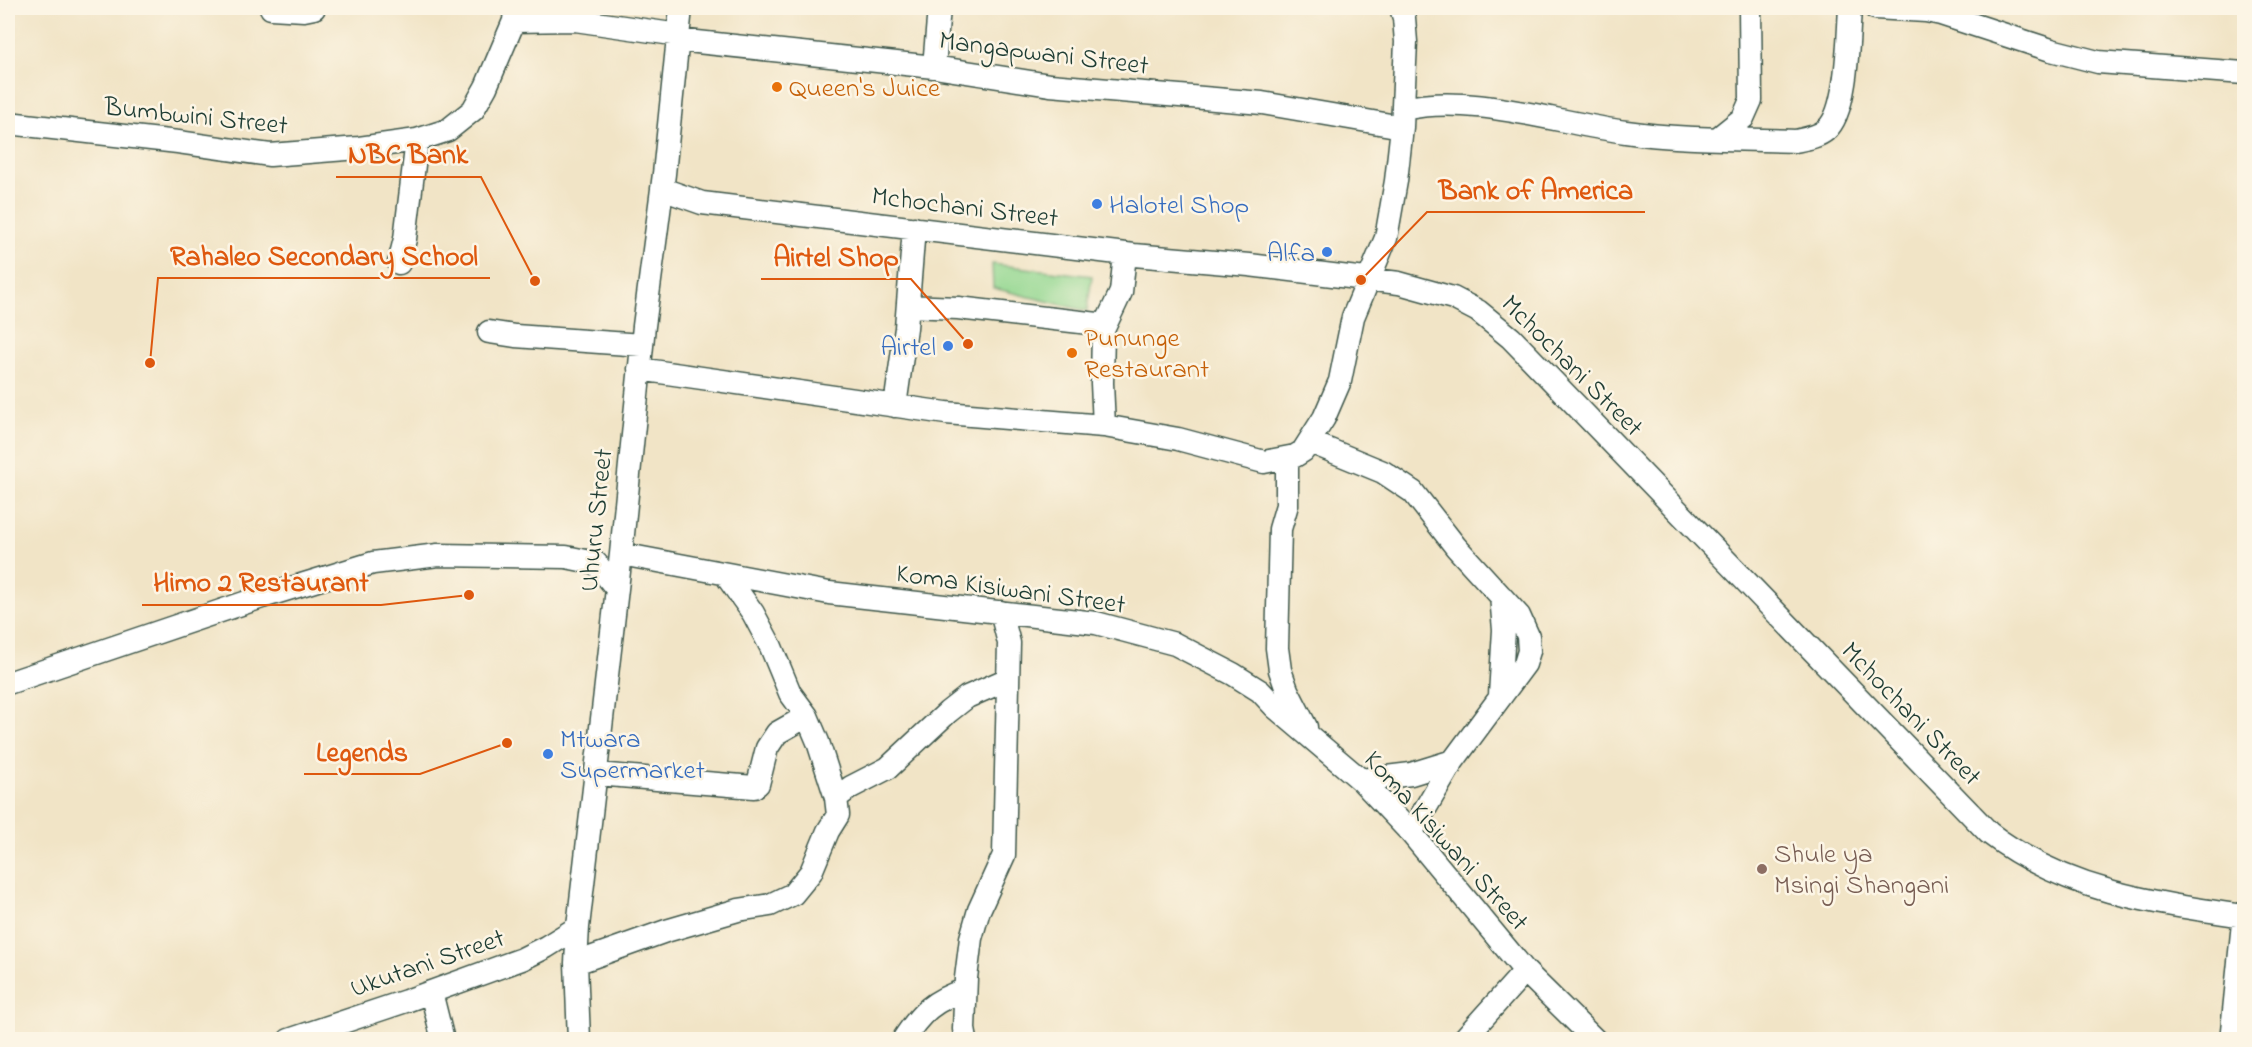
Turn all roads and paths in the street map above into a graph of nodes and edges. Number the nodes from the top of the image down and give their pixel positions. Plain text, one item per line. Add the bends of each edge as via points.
1 (271, 8) edge
2 (314, 8) edge
3 (681, 8) edge
4 (939, 8) edge
5 (1401, 8) edge
6 (1750, 8) edge
7 (1850, 8) edge
8 (1875, 8) edge
9 (515, 14) edge
10 (678, 37) junction
11 (934, 67) junction
12 (2244, 73) edge
13 (1403, 118) junction
14 (8, 123) edge
15 (1718, 138) junction
16 (417, 140) junction
17 (662, 189) junction
18 (915, 228) junction
19 (1125, 254) junction
20 (399, 263) dead end
21 (1368, 280) junction
22 (908, 306) junction
23 (1103, 330) junction
24 (489, 332) dead end
25 (642, 345) junction
26 (639, 369) junction
27 (895, 406) junction
28 (1104, 426) junction
29 (1310, 442) junction
30 (1287, 459) junction
31 (621, 554) junction
32 (725, 574) junction
33 (617, 589) junction
34 (1001, 612) junction
35 (1008, 679) junction
36 (8, 683) edge
37 (807, 716) junction
38 (1311, 736) junction
39 (1453, 761) junction
40 (596, 774) junction
41 (1361, 780) junction
42 (836, 798) junction
43 (1411, 833) junction
44 (2244, 914) edge
45 (578, 927) junction
46 (576, 963) junction
47 (1525, 971) junction
48 (965, 990) junction
49 (431, 992) junction
50 (289, 1040) edge
51 (443, 1040) edge
52 (579, 1040) edge
53 (903, 1040) edge
54 (966, 1040) edge
55 (1463, 1040) edge
56 (1595, 1040) edge
57 (2230, 1040) edge

1 - 2 street
3 - 10 street, Uhuru Street
4 - 11 street
5 - 13 street via 1406,42
6 - 15 street via 1751,100 1743,118
7 - 15 street, Mangapwani Street via 1841,100 1835,118 1824,132 1795,141
8 - 12 street via 1926,10 2098,62
9 - 10 street, Mangapwani Street
9 - 16 street, Bumbwini Street via 473,110 448,130
10 - 11 street, Mangapwani Street
10 - 17 street, Uhuru Street
11 - 13 street, Mangapwani Street via 1050,85
13 - 15 street, Mangapwani Street via 1414,106 1455,105 1506,110 1627,133
13 - 21 street via 1386,238
14 - 16 street, Bumbwini Street via 270,155
16 - 20 street
17 - 18 street, Mchochani Street via 702,203
17 - 25 street, Uhuru Street
18 - 19 street, Mchochani Street
18 - 22 street
19 - 21 street, Mchochani Street
19 - 23 street via 1121,292
21 - 29 street via 1353,316 1340,381
21 - 44 street, Mchochani Street via 1433,291 1478,310 1492,321 1935,779 2013,852 2043,868 2099,888 2164,903
22 - 23 street via 1098,324
22 - 27 street
23 - 28 street
24 - 25 street
25 - 26 street, Uhuru Street
26 - 27 street
26 - 31 street, Uhuru Street
27 - 28 street
28 - 30 street via 1178,439 1264,462
29 - 30 street via 1303,451
29 - 39 street via 1367,464 1402,483 1525,627 1529,644 1525,664
30 - 38 street via 1287,505 1280,529 1277,648 1287,690
31 - 32 street, Koma Kisiwani Street
31 - 33 street, Uhuru Street
32 - 34 street, Koma Kisiwani Street via 829,593
32 - 37 street via 753,613 790,693
33 - 36 street via 596,563 566,557 438,555 373,563
33 - 40 street, Uhuru Street
34 - 35 street via 1009,643
34 - 38 street, Koma Kisiwani Street via 1096,623 1175,644 1260,691
35 - 42 street via 967,697 888,768
35 - 48 street via 1004,855 976,919
37 - 40 street via 777,733 767,748 754,787
37 - 42 street
38 - 41 street, Koma Kisiwani Street
39 - 41 street via 1411,774
39 - 43 street
40 - 45 street, Uhuru Street
41 - 43 street, Koma Kisiwani Street
42 - 46 street via 838,816 812,872 793,894 770,905 666,931
43 - 47 street, Koma Kisiwani Street
44 - 57 street
45 - 46 street, Uhuru Street
45 - 49 street, Ukutani Street via 522,958
46 - 52 street, Uhuru Street
47 - 55 street
47 - 56 street, Koma Kisiwani Street
48 - 53 street via 928,1008
48 - 54 street
49 - 50 street, Ukutani Street
49 - 51 street

